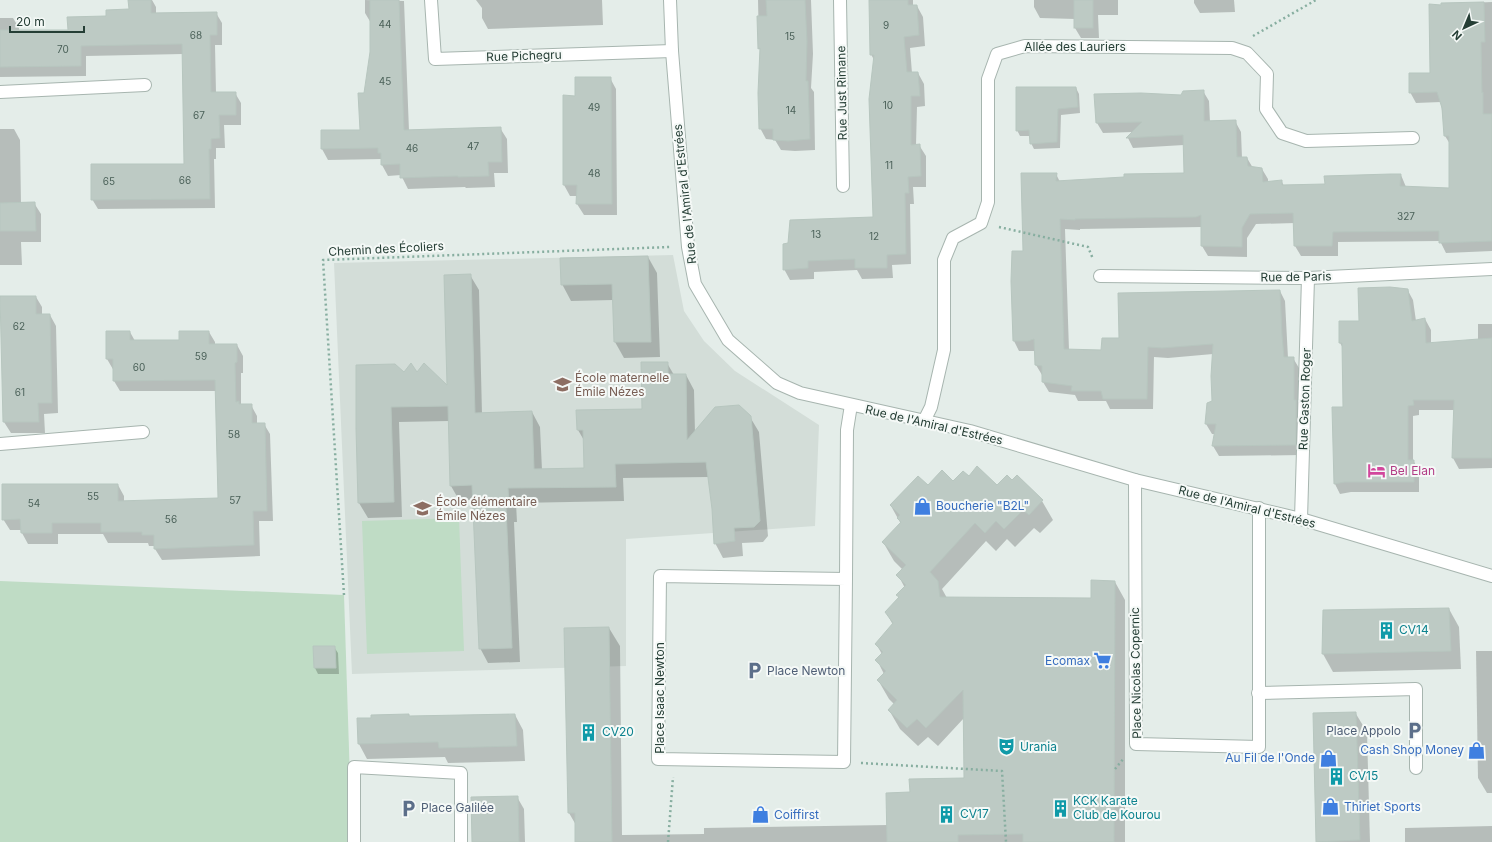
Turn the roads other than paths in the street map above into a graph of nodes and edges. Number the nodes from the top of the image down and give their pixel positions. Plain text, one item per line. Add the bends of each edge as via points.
1 (431, 0) edge
2 (670, 0) edge
3 (840, 0) edge
4 (672, 51) junction
5 (145, 85) dead end
6 (0, 92) edge
7 (1413, 138) dead end
8 (843, 186) dead end
9 (1492, 270) edge
10 (1100, 276) road end
11 (1308, 278) junction
12 (851, 405) junction
13 (924, 421) junction
14 (143, 432) dead end
15 (0, 444) edge
16 (1135, 480) junction
17 (1259, 508) junction
18 (1301, 519) junction
19 (1492, 576) edge
20 (846, 579) junction
21 (1258, 692) junction
22 (1416, 768) dead end
23 (354, 842) edge
24 (461, 842) edge

1 - 4 street, Rue Pichegru via 435,59
2 - 4 street, Rue de l'Amiral d'Estrées
3 - 8 street, Rue Just Rimane
4 - 12 street, Rue de l'Amiral d'Estrées via 688,247 695,284 728,340 778,383 800,393
5 - 6 street
7 - 13 street, Allée des Lauriers via 1306,141 1282,133 1266,109 1267,74 1247,54 1232,48 1025,46 997,54 988,79 988,202 981,223 953,238 944,260 944,350
9 - 11 street, Rue de Paris
10 - 11 street, Rue de Paris
11 - 18 street, Rue Gaston Roger
12 - 13 street, Rue de l'Amiral d'Estrées
12 - 20 street via 847,430
13 - 16 street, Rue de l'Amiral d'Estrées via 970,431
14 - 15 street
16 - 17 street, Rue de l'Amiral d'Estrées
16 - 21 street, Place Nicolas Copernic via 1136,744 1259,747
17 - 18 street, Rue de l'Amiral d'Estrées
17 - 21 street, Place Nicolas Copernic
18 - 19 street, Rue de l'Amiral d'Estrées
20 - 20 street, Place Isaac Newton via 844,762 658,759 660,576
21 - 22 street via 1416,689
23 - 24 street via 354,767 461,773

